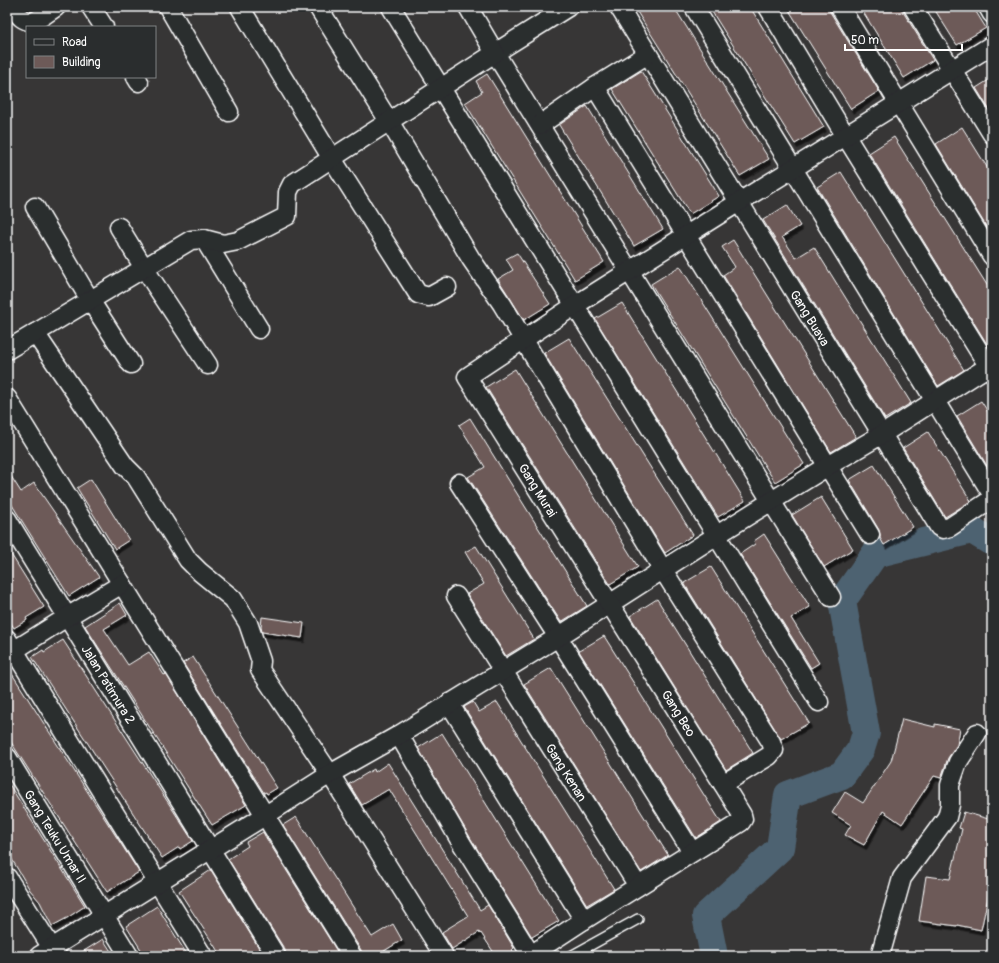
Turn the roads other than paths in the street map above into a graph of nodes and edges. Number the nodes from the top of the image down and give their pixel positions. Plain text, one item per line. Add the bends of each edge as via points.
1 (56, 7) edge
2 (91, 7) edge
3 (168, 7) edge
4 (240, 7) edge
5 (318, 7) edge
6 (391, 7) edge
7 (468, 7) edge
8 (568, 7) edge
9 (619, 7) edge
10 (694, 7) edge
11 (768, 7) edge
12 (840, 7) edge
13 (913, 7) edge
14 (988, 7) edge
15 (544, 13) edge
16 (992, 14) edge
17 (23, 18) edge
18 (103, 26) edge
19 (992, 45) edge
20 (496, 53) junction
21 (648, 54) junction
22 (952, 70) junction
23 (595, 87) junction
24 (441, 88) junction
25 (899, 102) junction
26 (229, 112) dead end
27 (389, 121) junction
28 (540, 125) junction
29 (992, 134) edge
30 (845, 135) junction
31 (332, 157) junction
32 (793, 169) junction
33 (738, 202) junction
34 (35, 207) dead end
35 (119, 227) dead end
36 (685, 235) junction
37 (204, 239) junction
38 (992, 256) edge
39 (144, 268) junction
40 (630, 271) junction
41 (447, 287) dead end
42 (90, 300) junction
43 (574, 306) junction
44 (259, 329) dead end
45 (35, 333) junction
46 (522, 340) junction
47 (7, 350) edge
48 (131, 364) dead end
49 (208, 365) dead end
50 (991, 367) edge
51 (7, 398) edge
52 (936, 401) junction
53 (882, 435) junction
54 (828, 466) junction
55 (459, 483) dead end
56 (992, 494) edge
57 (992, 499) edge
58 (771, 501) junction
59 (7, 518) edge
60 (717, 534) junction
61 (870, 535) dead end
62 (663, 570) junction
63 (122, 584) junction
64 (456, 596) dead end
65 (831, 597) dead end
66 (610, 603) junction
67 (67, 617) junction
68 (558, 637) junction
69 (9, 648) edge
70 (502, 670) junction
71 (819, 702) dead end
72 (450, 703) junction
73 (976, 733) dead end
74 (398, 735) junction
75 (7, 757) edge
76 (330, 774) junction
77 (723, 784) junction
78 (266, 815) junction
79 (210, 850) junction
80 (692, 852) junction
81 (7, 877) edge
82 (634, 880) junction
83 (158, 882) junction
84 (104, 916) junction
85 (638, 919) dead end
86 (584, 920) junction
87 (49, 953) edge
88 (129, 956) edge
89 (204, 956) edge
90 (276, 956) edge
91 (352, 956) edge
92 (444, 956) edge
93 (530, 956) edge
94 (571, 956) edge
95 (880, 956) edge

1 - 17 street via 34,22
2 - 18 street
3 - 26 street
4 - 31 street
5 - 27 street
6 - 24 street
7 - 20 street
8 - 15 street
9 - 21 street, Gang Buava
10 - 32 street
11 - 30 street
12 - 25 street
13 - 22 street
14 - 16 street
15 - 20 street
19 - 22 street
20 - 24 street
20 - 28 street
21 - 23 street
21 - 33 street, Gang Buava
22 - 25 street
22 - 29 street
23 - 28 street
23 - 36 street
24 - 27 street
24 - 43 street
25 - 30 street
25 - 38 street
27 - 31 street
27 - 46 street
28 - 40 street
30 - 32 street
30 - 50 street
31 - 37 street via 292,184 288,192 287,216 238,241 223,244
31 - 41 street via 418,294 429,297
32 - 33 street
32 - 52 street
33 - 36 street
33 - 53 street, Gang Buava
34 - 42 street
35 - 39 street
36 - 40 street
36 - 54 street
37 - 39 street via 191,240
37 - 44 street
39 - 42 street
39 - 49 street
40 - 43 street
40 - 58 street
42 - 45 street
42 - 48 street
43 - 46 street
43 - 60 street
45 - 47 street
45 - 76 street via 125,466 136,477 188,560 233,599 248,623 261,661 260,670
46 - 62 street
46 - 66 street, Gang Murai via 466,377
50 - 52 street
51 - 63 street
52 - 53 street
52 - 56 street
53 - 54 street
53 - 57 street, Gang Buava via 939,527 950,527
54 - 58 street
54 - 61 street
55 - 68 street
58 - 60 street
58 - 65 street
59 - 67 street, Jalan Patimura 2
60 - 62 street
60 - 71 street
62 - 66 street
62 - 77 street via 772,742 774,750 769,756
63 - 67 street
63 - 78 street
64 - 70 street, Gang Kenan
66 - 68 street
66 - 77 street, Gang Beo
67 - 69 street
67 - 79 street, Jalan Patimura 2
68 - 70 street
68 - 80 street
69 - 83 street
70 - 72 street
70 - 82 street, Gang Kenan
72 - 74 street
72 - 86 street
73 - 95 street via 958,762 950,785 947,817 902,878
74 - 76 street
74 - 93 street
75 - 84 street, Gang Teuku Umar II
76 - 78 street
76 - 92 street
77 - 80 street, Gang Beo via 743,819
78 - 79 street
78 - 91 street
79 - 83 street
79 - 90 street, Jalan Patimura 2
80 - 82 street
81 - 87 street
82 - 86 street
83 - 84 street
83 - 89 street
84 - 87 street
84 - 88 street, Gang Teuku Umar II
85 - 94 lane
86 - 93 street

